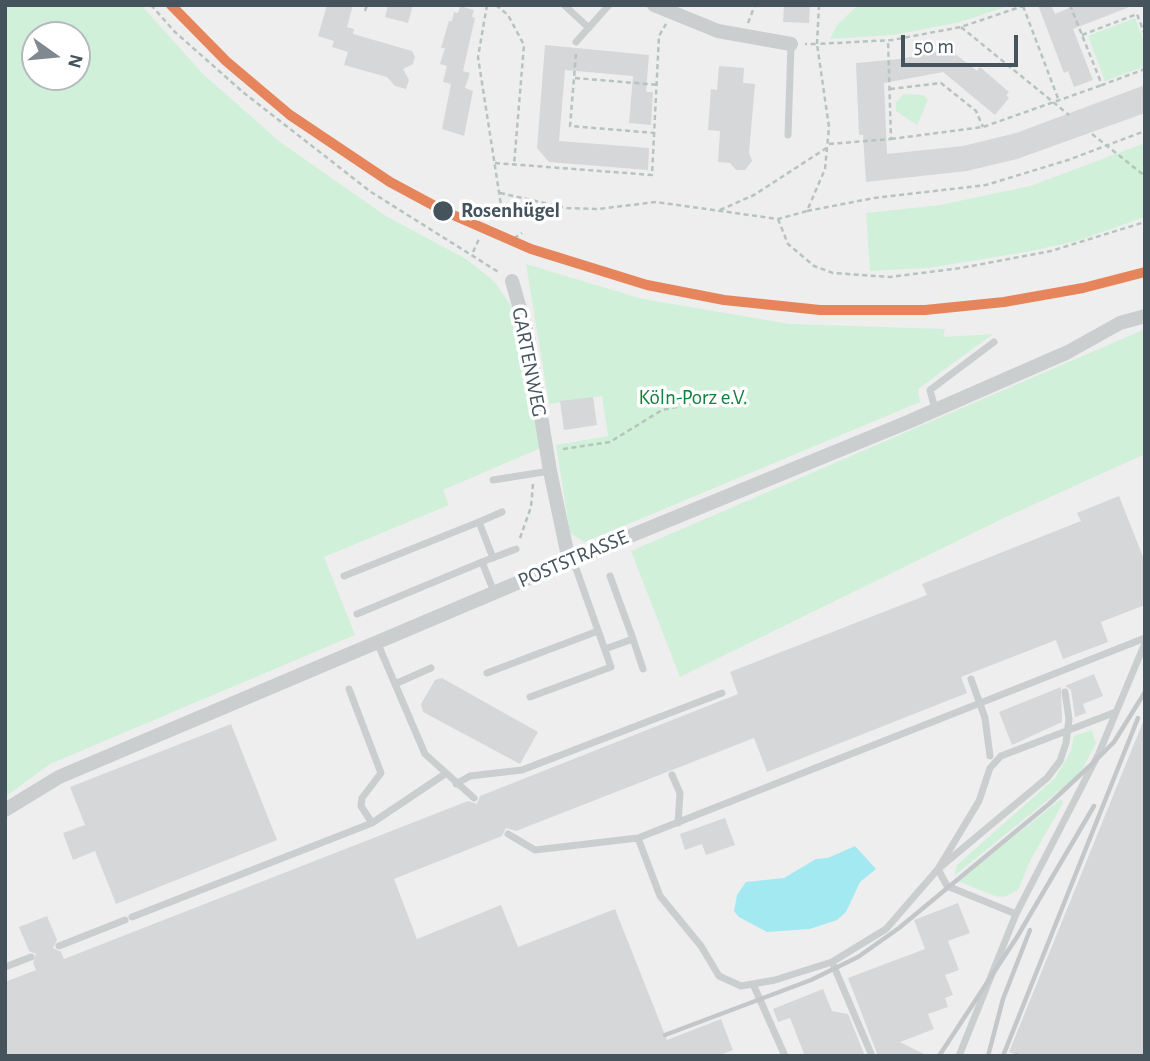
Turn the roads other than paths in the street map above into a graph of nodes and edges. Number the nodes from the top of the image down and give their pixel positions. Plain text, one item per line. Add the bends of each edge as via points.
1 (564, 5) edge
2 (609, 5) edge
3 (654, 5) edge
4 (589, 27) junction
5 (576, 42) road end
6 (791, 44) joint
7 (788, 135) dead end
8 (512, 281) road end
9 (1145, 316) edge
10 (994, 342) dead end
11 (936, 410) junction
12 (550, 471) junction
13 (493, 480) dead end
14 (502, 512) dead end
15 (479, 522) junction
16 (516, 549) road end
17 (493, 558) junction
18 (571, 560) junction
19 (482, 562) junction
20 (344, 576) dead end
21 (610, 576) dead end
22 (494, 592) junction
23 (357, 614) dead end
24 (598, 631) junction
25 (633, 639) junction
26 (377, 641) junction
27 (1145, 641) edge
28 (605, 649) junction
29 (431, 668) dead end
30 (643, 668) dead end
31 (487, 673) dead end
32 (971, 679) dead end
33 (395, 684) junction
34 (349, 689) dead end
35 (722, 692) dead end
36 (1065, 692) dead end
37 (530, 697) dead end
38 (1116, 712) junction
39 (990, 768) junction
40 (445, 774) junction
41 (672, 775) dead end
42 (456, 784) junction
43 (474, 798) dead end
44 (5, 810) edge
45 (372, 823) junction
46 (678, 823) junction
47 (508, 834) dead end
48 (638, 838) junction
49 (938, 869) junction
50 (1016, 914) junction
51 (59, 946) dead end
52 (31, 957) dead end
53 (832, 962) junction
54 (5, 967) edge
55 (753, 984) junction
56 (785, 1056) edge
57 (872, 1056) edge
58 (959, 1056) edge

1 - 4 lane
2 - 4 lane
3 - 6 street via 718,32
4 - 5 lane
6 - 7 lane
8 - 12 street, GARTENWEG via 528,337
9 - 11 street, POSTSTRASSE via 1120,323 1068,352
10 - 11 lane via 930,390
11 - 18 street, POSTSTRASSE
12 - 13 lane
12 - 18 street, GARTENWEG
14 - 15 lane
15 - 17 lane
15 - 20 lane
16 - 17 lane
17 - 19 lane
18 - 22 street, POSTSTRASSE
18 - 24 lane
19 - 22 lane
19 - 23 lane
21 - 25 lane
22 - 26 street, POSTSTRASSE
24 - 28 lane
24 - 31 lane
25 - 28 lane
25 - 30 lane
26 - 33 lane
26 - 44 street, POSTSTRASSE via 59,777
27 - 38 lane
27 - 46 lane
28 - 37 lane via 611,667
29 - 33 lane
32 - 39 lane, bridge via 985,718
33 - 40 lane via 425,754
34 - 45 lane via 381,773 362,798 361,806
35 - 42 lane via 522,770 470,775
36 - 49 lane via 1069,719 1060,761 1047,778
38 - 39 lane via 1010,752
38 - 50 lane
39 - 49 lane via 979,801
40 - 42 lane
40 - 45 lane
41 - 46 lane via 680,793
42 - 43 lane
45 - 51 lane
46 - 48 lane
47 - 48 lane via 536,850
48 - 55 lane via 660,896 719,976 741,986
49 - 50 lane via 947,886
49 - 53 lane via 886,929
50 - 58 lane
52 - 54 lane
53 - 55 lane
53 - 57 lane
55 - 56 lane

